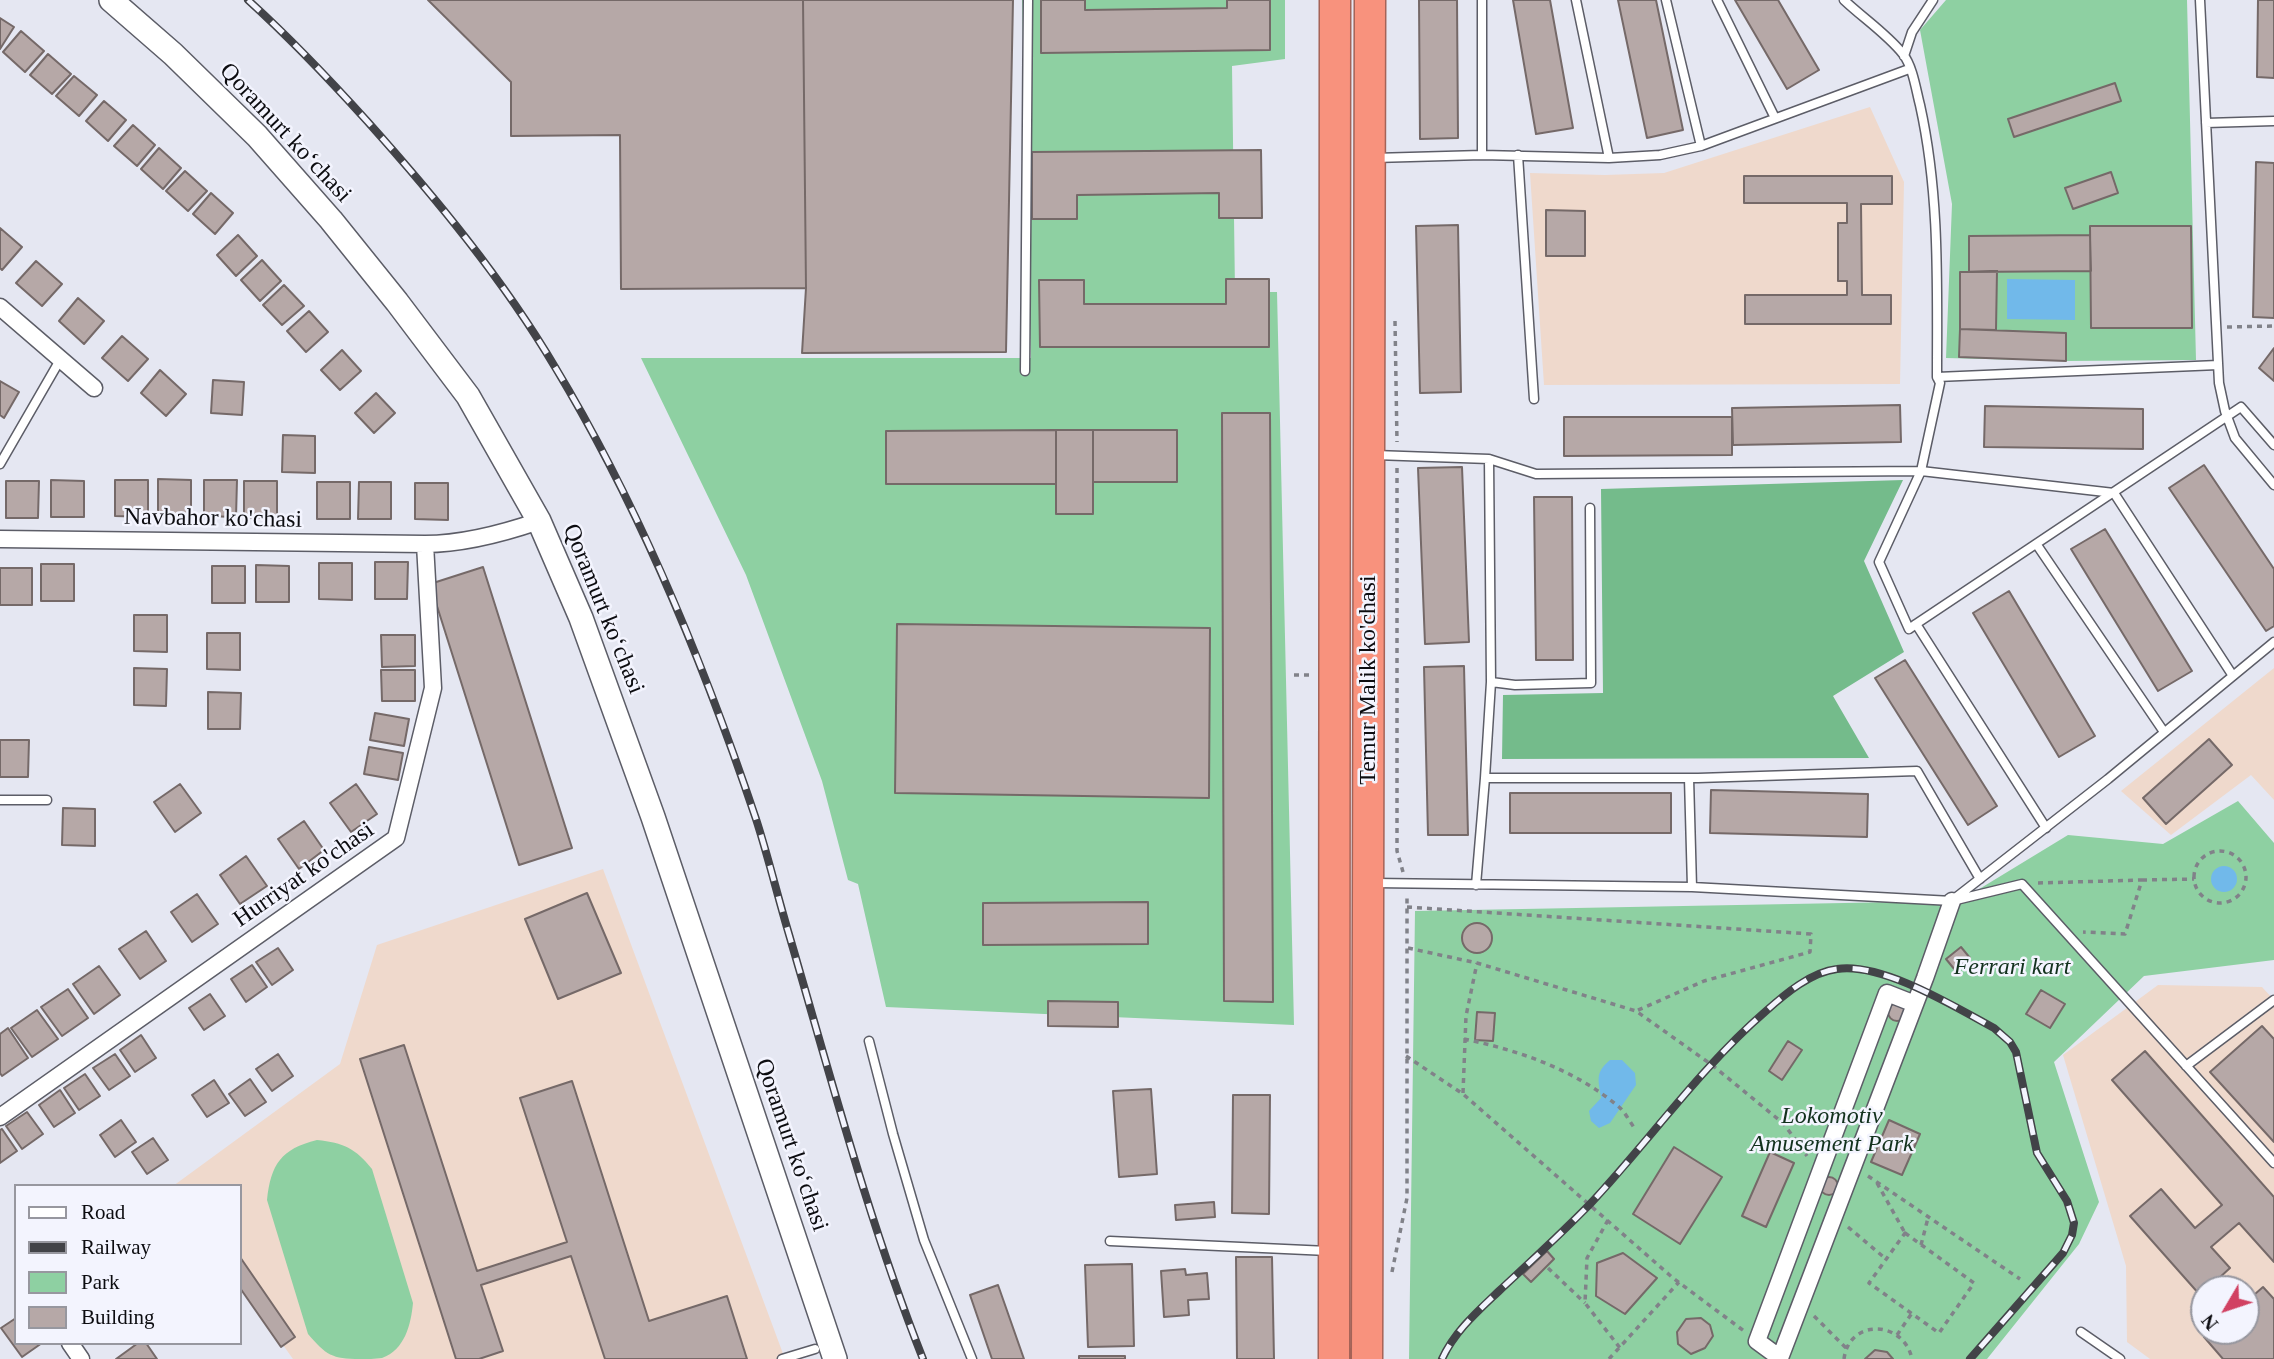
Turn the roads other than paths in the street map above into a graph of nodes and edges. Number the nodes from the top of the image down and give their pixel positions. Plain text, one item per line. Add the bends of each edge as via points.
1 (99, 0) edge
2 (111, 0) edge
3 (1028, 0) edge
4 (1335, 0) edge
5 (1370, 0) edge
6 (1482, 0) edge
7 (1576, 0) edge
8 (1666, 0) edge
9 (1717, 0) edge
10 (1844, 0) edge
11 (1933, 0) edge
12 (2200, 0) edge
13 (1904, 56) junction
14 (1909, 69) junction
15 (1775, 118) junction
16 (2274, 121) edge
17 (2206, 123) junction
18 (1702, 146) junction
19 (1482, 155) junction
20 (1517, 155) junction
21 (1370, 158) junction
22 (1609, 158) junction
23 (0, 307) edge
24 (60, 360) junction
25 (2218, 365) junction
26 (1025, 371) dead end
27 (1937, 377) junction
28 (94, 388) dead end
29 (1534, 399) dead end
30 (2227, 417) junction
31 (2274, 445) edge
32 (1369, 455) junction
33 (1489, 459) junction
34 (0, 464) edge
35 (1921, 471) junction
36 (2274, 485) edge
37 (2113, 493) junction
38 (1590, 508) dead end
39 (536, 522) junction
40 (0, 539) edge
41 (425, 544) junction
42 (2037, 545) junction
43 (1334, 587) junction
44 (1370, 590) junction
45 (1916, 624) junction
46 (2274, 642) edge
47 (2233, 676) junction
48 (1491, 682) junction
49 (2164, 732) junction
50 (1334, 760) junction
51 (1370, 761) junction
52 (1485, 778) junction
53 (1689, 778) junction
54 (0, 800) edge
55 (47, 800) dead end
56 (2046, 828) junction
57 (1980, 879) junction
58 (1368, 883) junction
59 (1476, 886) junction
60 (1692, 887) junction
61 (1952, 901) junction
62 (2274, 1000) edge
63 (1915, 1004) junction
64 (869, 1041) dead end
65 (2186, 1066) junction
66 (0, 1117) edge
67 (2274, 1163) edge
68 (1110, 1241) dead end
69 (1334, 1251) junction
70 (2081, 1332) dead end
71 (823, 1356) edge
72 (782, 1359) edge
73 (972, 1359) edge
74 (1334, 1359) edge
75 (1367, 1359) edge
76 (2120, 1359) edge

1 - 39 main road, Qoramurt koʻchasi via 210,100 290,183 438,368
2 - 39 main road, Qoramurt koʻchasi via 216,95 317,203 460,385 514,474
3 - 26 lane
4 - 43 highway, Temur Malik ko'chasi
5 - 21 highway, Temur Malik ko'chasi
6 - 19 lane
7 - 22 lane
8 - 18 lane
9 - 15 lane
10 - 13 lane
11 - 13 lane via 1912,32
12 - 17 lane
13 - 14 lane
14 - 15 lane
14 - 27 lane via 1933,174
15 - 18 lane
16 - 17 lane
17 - 25 lane
18 - 22 lane via 1660,155
19 - 20 lane
19 - 21 lane
20 - 22 lane
20 - 29 lane
21 - 32 highway, Temur Malik ko'chasi
23 - 24 street
24 - 28 street
24 - 34 lane
25 - 27 lane
25 - 30 lane
27 - 35 lane via 1940,383
30 - 31 lane via 2241,407
30 - 36 lane via 2235,439
30 - 37 lane
32 - 33 lane
32 - 44 highway, Temur Malik ko'chasi
33 - 35 lane via 1536,474
33 - 48 lane
35 - 37 lane
35 - 45 lane via 1879,562 1909,629
37 - 42 lane
37 - 47 lane
38 - 48 lane via 1591,683
39 - 41 street
39 - 71 main road, Qoramurt koʻchasi via 581,618 653,817
40 - 41 street, Navbahor ko'chasi
41 - 66 street, Hurriyat ko'chasi via 433,688 396,838
42 - 45 lane
42 - 49 lane
43 - 44 highway
43 - 50 highway, Temur Malik ko'chasi
44 - 51 highway, Temur Malik ko'chasi
45 - 56 lane
46 - 47 lane
47 - 49 lane
48 - 52 lane
49 - 56 lane
50 - 51 highway
50 - 69 highway, Temur Malik ko'chasi
51 - 58 highway, Temur Malik ko'chasi
52 - 53 lane
52 - 59 lane
53 - 57 lane via 1917,771
53 - 60 lane
54 - 55 lane
56 - 57 lane
57 - 61 lane
58 - 59 lane
58 - 75 highway, Temur Malik ko'chasi
59 - 60 lane
60 - 61 lane
61 - 63 street
61 - 65 lane via 2022,884
62 - 65 lane
63 - 63 street via 1853,1167 1780,1358 1757,1341 1887,993
64 - 73 lane via 924,1240
65 - 67 lane
68 - 69 lane
69 - 74 highway, Temur Malik ko'chasi
70 - 76 lane
71 - 72 lane

